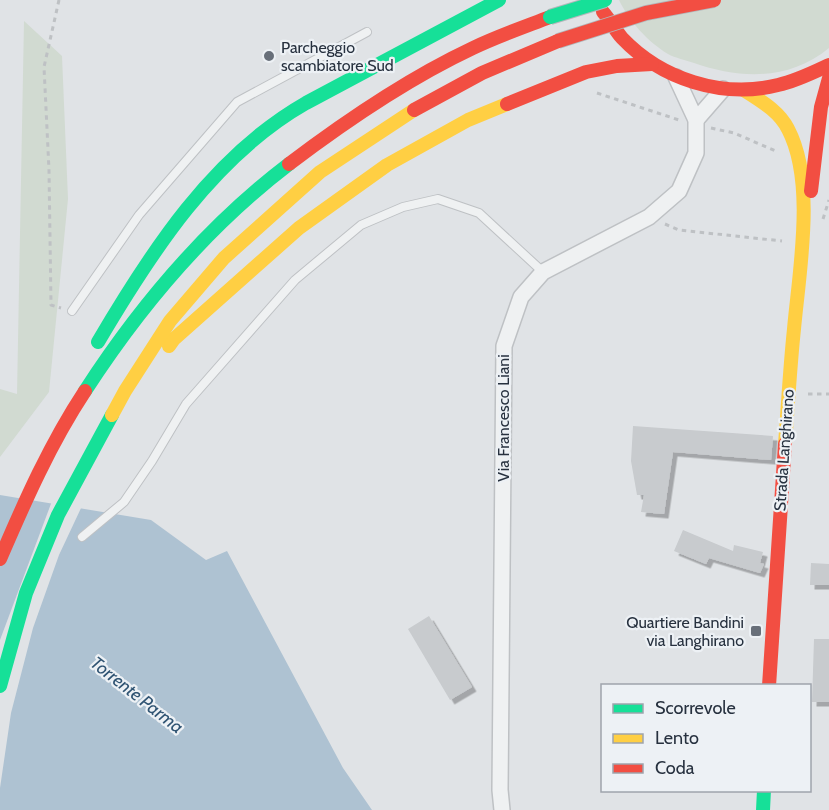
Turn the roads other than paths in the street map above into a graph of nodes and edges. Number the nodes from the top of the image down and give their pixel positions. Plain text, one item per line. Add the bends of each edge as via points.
1 (499, 0) edge
2 (597, 0) edge
3 (605, 0) edge
4 (714, 0) edge
5 (367, 32) dead end
6 (652, 64) junction
7 (829, 65) edge
8 (676, 76) junction
9 (829, 78) edge
10 (723, 89) junction
11 (744, 90) junction
12 (696, 123) junction
13 (803, 214) junction
14 (543, 272) junction
15 (72, 310) road end
16 (94, 350) dead end
17 (82, 370) dead end
18 (57, 435) junction
19 (84, 464) junction
20 (82, 537) dead end
21 (0, 559) edge
22 (769, 684) edge
23 (0, 686) edge
24 (764, 792) edge
25 (502, 810) edge
26 (763, 810) edge

1 - 16 main road via 288,114 257,138 204,189 168,233 129,287
2 - 6 main road, Strada Langhirano via 622,38
3 - 18 main road, bridge via 481,44 426,73 327,133 272,176 222,220 139,311
4 - 19 main road, bridge via 646,13 558,41 492,69 393,122 320,172 224,258 170,321
5 - 15 lane via 237,102 139,214
6 - 8 main road, Strada Langhirano
6 - 19 main road via 586,72 468,120 387,165 299,228 174,339
7 - 11 main road, Strada Langhirano via 790,83
8 - 10 main road, Strada Langhirano
8 - 12 street, Via Francesco Liani
9 - 13 main road, Strada Langhirano via 821,107 810,198
10 - 11 main road, Strada Langhirano
10 - 12 street
11 - 13 main road, Strada Langhirano via 774,108 786,124 799,163
12 - 14 street, Via Francesco Liani via 696,153 679,191 649,217
13 - 22 main road, Strada Langhirano
14 - 20 lane via 479,213 438,199 403,207 361,225 295,280 186,404 124,502
14 - 25 street, Via Francesco Liani via 521,297 504,346
17 - 18 main road via 64,402
18 - 21 main road
19 - 23 main road via 26,593
24 - 26 main road

